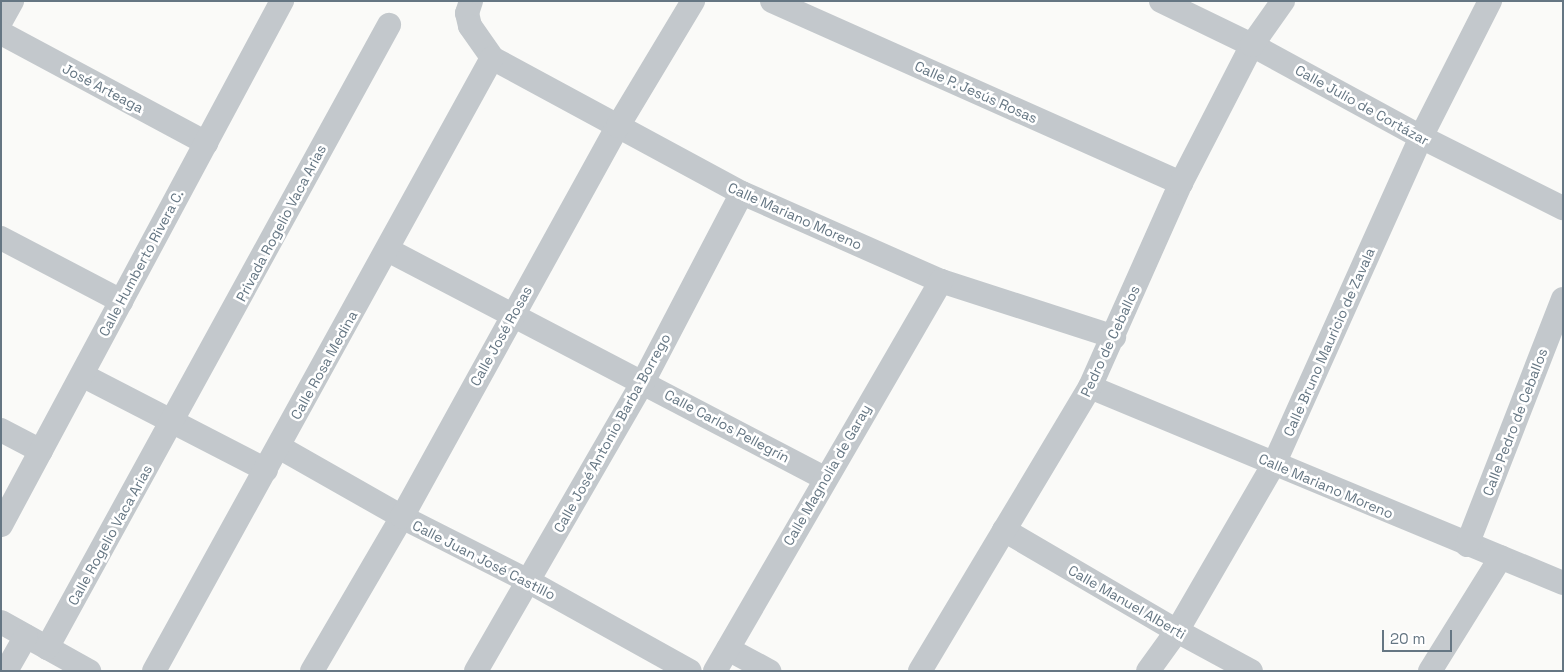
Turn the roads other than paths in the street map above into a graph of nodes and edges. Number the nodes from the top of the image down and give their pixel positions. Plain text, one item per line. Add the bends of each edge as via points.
1 (12, 1) edge
2 (282, 1) edge
3 (471, 1) edge
4 (693, 1) edge
5 (772, 1) edge
6 (1161, 1) edge
7 (1283, 1) edge
8 (1490, 1) edge
9 (1, 21) edge
10 (389, 25) dead end
11 (1, 33) edge
12 (1252, 45) junction
13 (492, 58) junction
14 (618, 126) junction
15 (1421, 137) junction
16 (206, 143) junction
17 (1180, 183) junction
18 (742, 193) junction
19 (1563, 208) edge
20 (1, 238) edge
21 (388, 250) junction
22 (941, 280) junction
23 (1563, 299) edge
24 (121, 301) junction
25 (513, 315) junction
26 (1114, 337) junction
27 (82, 375) junction
28 (643, 382) junction
29 (1090, 387) junction
30 (174, 422) junction
31 (1, 430) edge
32 (279, 447) junction
33 (40, 451) junction
34 (1274, 464) junction
35 (266, 470) junction
36 (825, 478) junction
37 (402, 517) junction
38 (1, 525) edge
39 (1004, 530) junction
40 (1467, 545) junction
41 (1501, 557) junction
42 (528, 581) junction
43 (1563, 583) edge
44 (1, 622) edge
45 (1177, 631) junction
46 (26, 636) junction
47 (47, 648) junction
48 (728, 649) junction
49 (161, 668) edge
50 (6, 671) edge
51 (89, 671) edge
52 (312, 671) edge
53 (476, 671) edge
54 (690, 671) edge
55 (715, 671) edge
56 (769, 671) edge
57 (920, 671) edge
58 (1148, 671) edge
59 (1252, 671) edge
60 (1430, 671) edge

1 - 9 street
2 - 16 street, Calle Humberto Rivera C.
3 - 13 street via 468,13 470,26
4 - 14 street, Calle José Rosas
5 - 17 street, Calle P. Jesús Rosas
6 - 12 street, Calle Julio de Cortázar
7 - 12 street, Pedro de Ceballos
8 - 15 street, Calle Bruno Mauricio de Zavala
10 - 30 street, Privada Rogelio Vaca Arias
11 - 16 street, José Arteaga
12 - 15 street, Calle Julio de Cortázar
12 - 17 street, Pedro de Ceballos
13 - 14 street, Calle Mariano Moreno
13 - 21 street, Calle Rosa Medina
14 - 18 street, Calle Mariano Moreno
14 - 25 street, Calle José Rosas
15 - 19 street, Calle Julio de Cortázar
15 - 34 street, Calle Bruno Mauricio de Zavala
16 - 24 street, Calle Humberto Rivera C.
17 - 26 street, Pedro de Ceballos
18 - 22 street, Calle Mariano Moreno
18 - 28 street, Calle José Antonio Barba Borrego
20 - 24 street
21 - 25 street, Calle Carlos Pellegrín
21 - 32 street, Calle Rosa Medina
22 - 26 street, Calle Mariano Moreno
22 - 36 street, Calle Magnolia de Garay
23 - 40 street, Calle Pedro de Ceballos
24 - 27 street, Calle Humberto Rivera C.
25 - 28 street, Calle Carlos Pellegrín
25 - 37 street, Calle José Rosas
26 - 29 street, Pedro de Ceballos
27 - 30 street
27 - 33 street, Calle Humberto Rivera C.
28 - 36 street, Calle Carlos Pellegrín
28 - 42 street, Calle José Antonio Barba Borrego
29 - 34 street, Calle Mariano Moreno
29 - 39 street, Pedro de Ceballos
30 - 35 street
30 - 47 street, Calle Rogelio Vaca Arias
31 - 33 street
32 - 35 street, Calle Rosa Medina
32 - 37 street, Calle Juan José Castillo
33 - 38 street, Calle Humberto Rivera C.
34 - 40 street, Calle Mariano Moreno
34 - 45 street, Calle Bruno Mauricio de Zavala
35 - 49 street, Calle Rosa Medina
36 - 48 street, Calle Magnolia de Garay
37 - 42 street, Calle Juan José Castillo
37 - 52 street, Calle José Rosas
39 - 45 street, Calle Manuel Alberti
39 - 57 street, Pedro de Ceballos
40 - 41 street, Calle Mariano Moreno
41 - 43 street, Calle Mariano Moreno
41 - 60 street
42 - 53 street, Calle José Antonio Barba Borrego
42 - 54 street, Calle Juan José Castillo
44 - 46 street
45 - 58 street, Calle Bruno Mauricio de Zavala
45 - 59 street, Calle Manuel Alberti
46 - 47 street
46 - 50 street
47 - 51 street
48 - 55 street, Calle Magnolia de Garay
48 - 56 street

